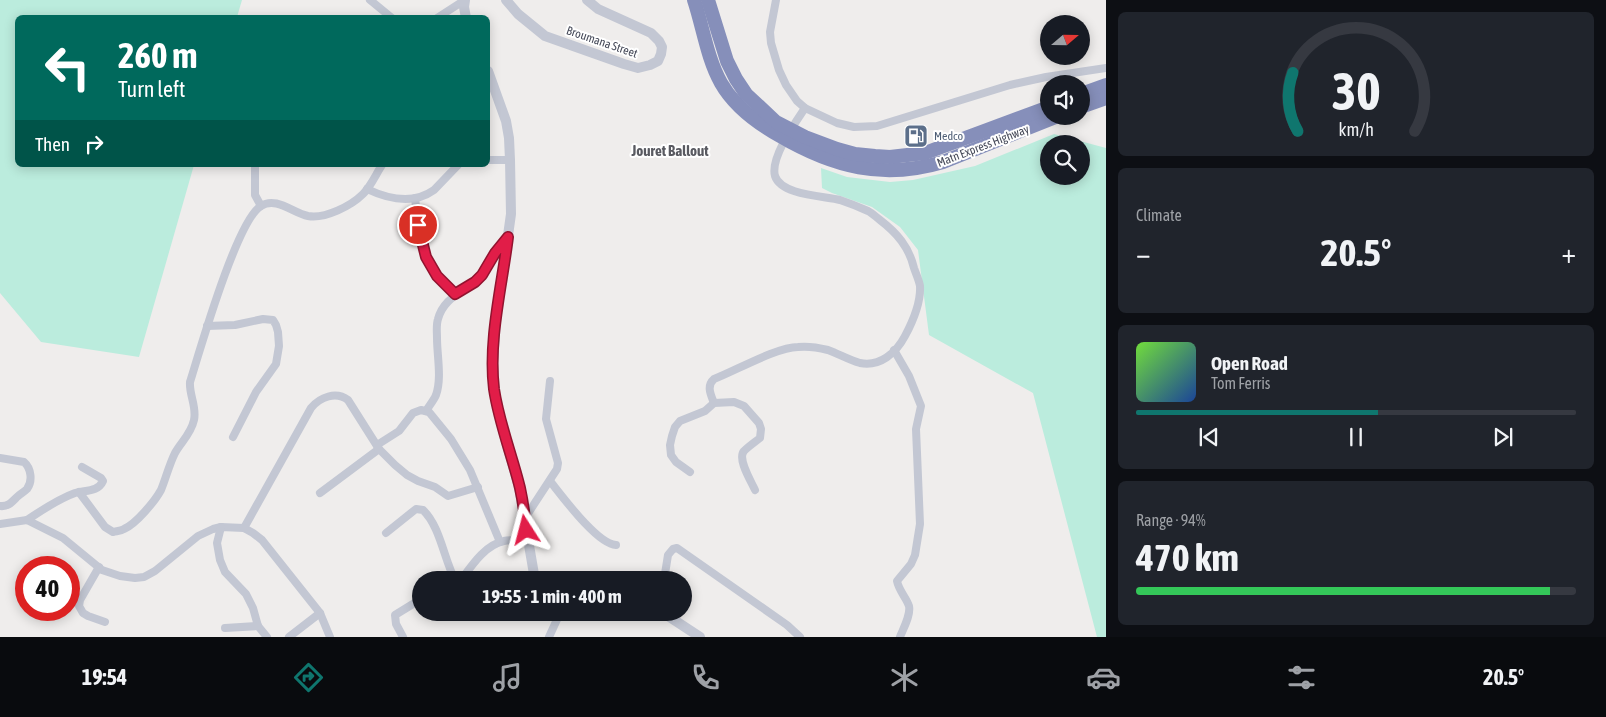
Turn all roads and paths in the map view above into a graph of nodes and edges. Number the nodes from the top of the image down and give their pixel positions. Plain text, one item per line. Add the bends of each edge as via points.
1 (370, 0) edge
2 (465, 0) edge
3 (506, 0) edge
4 (587, 0) edge
5 (776, 0) edge
6 (697, 1) edge
7 (388, 15) edge
8 (442, 15) edge
9 (465, 15) edge
10 (1106, 68) edge
11 (490, 76) edge
12 (1106, 85) edge
13 (1090, 91) edge
14 (1106, 98) edge
15 (1090, 104) edge
16 (804, 108) junction
17 (1040, 110) edge
18 (1040, 123) edge
19 (804, 143) junction
20 (490, 160) edge
21 (510, 160) junction
22 (255, 167) edge
23 (381, 167) edge
24 (456, 167) edge
25 (367, 189) junction
26 (415, 198) junction
27 (261, 206) junction
28 (508, 237) junction
29 (455, 294) junction
30 (207, 326) junction
31 (894, 350) junction
32 (550, 381) dead end
33 (714, 403) junction
34 (426, 411) junction
35 (233, 436) dead end
36 (378, 447) junction
37 (0, 458) edge
38 (82, 467) dead end
39 (690, 472) dead end
40 (550, 481) junction
41 (478, 487) junction
42 (755, 490) dead end
43 (79, 492) junction
44 (320, 492) dead end
45 (0, 506) edge
46 (525, 518) junction
47 (27, 520) junction
48 (0, 524) edge
49 (221, 527) junction
50 (244, 528) junction
51 (386, 532) dead end
52 (528, 541) junction
53 (500, 542) junction
54 (616, 545) dead end
55 (99, 567) junction
56 (451, 571) edge
57 (464, 571) edge
58 (533, 571) edge
59 (666, 571) edge
60 (412, 605) edge
61 (320, 613) junction
62 (557, 621) edge
63 (676, 621) edge
64 (106, 622) dead end
65 (258, 626) junction
66 (224, 628) dead end
67 (267, 637) edge
68 (289, 637) edge
69 (330, 637) edge
70 (403, 637) edge
71 (549, 637) edge
72 (700, 637) edge
73 (800, 637) edge
74 (900, 637) edge

1 - 7 street
2 - 8 street
2 - 9 street
3 - 4 street, Broumana Street via 545,36 638,68 658,61 662,48 651,33 598,9
5 - 16 street via 771,43 786,85
6 - 19 highway, Matn Express Highway via 712,60 721,82 733,98 746,112
10 - 16 street via 1046,76 1010,85 877,126 854,127 837,123
11 - 21 street via 506,121
12 - 13 highway
14 - 15 highway
16 - 31 street via 781,149 774,166 775,175 783,187 841,200 870,212 893,229 905,244 920,286 914,320
17 - 19 highway, Matn Express Highway via 925,153 890,157 855,154
18 - 19 highway, Matn Express Highway via 925,168 888,170 854,167 833,162
20 - 21 street
21 - 28 street
22 - 27 street via 255,195
23 - 25 street
24 - 26 street via 430,194
25 - 26 street via 405,200
25 - 27 street via 334,213 317,216 306,216 276,203
26 - 29 street via 426,257 437,276
27 - 30 street via 245,226
28 - 29 street via 482,275
28 - 46 street via 496,321 494,386
29 - 34 street via 438,319 436,355 439,383 436,396
30 - 35 street via 267,319 273,320 277,329 276,364 256,392
30 - 43 street via 190,382 194,421 153,502 130,526 113,532 105,527
31 - 33 street via 887,358 867,364 827,350 797,346 714,379 710,386
31 - 74 street via 921,406 916,429 920,524 915,555 897,581 909,607
32 - 40 street via 546,419 558,463
33 - 39 street via 675,427 670,444 671,455
33 - 42 street via 739,403 759,423 760,438 744,451 742,458
34 - 36 street via 413,413
34 - 41 street via 461,453
36 - 41 street via 407,476 435,486 446,495
36 - 44 street
36 - 50 street via 345,397 334,395 321,399 307,414
37 - 45 street via 24,462 30,477 26,490 9,505
38 - 43 street via 103,481 97,489
40 - 46 street
40 - 54 street via 578,516 610,545
41 - 53 street
43 - 47 street via 56,501
46 - 52 street
47 - 48 street
47 - 55 street via 62,538
49 - 50 street
49 - 55 street via 205,531 144,577 120,576
49 - 65 street via 217,543 220,560 225,572 246,594
50 - 61 street via 262,540
51 - 56 street via 416,509 423,510
52 - 53 street
52 - 58 street
53 - 57 street
55 - 64 street via 79,606 88,616
59 - 73 street via 669,551 677,548
60 - 70 street via 395,616
61 - 68 street
61 - 69 street
62 - 71 street
63 - 72 street
65 - 66 street
65 - 67 street

